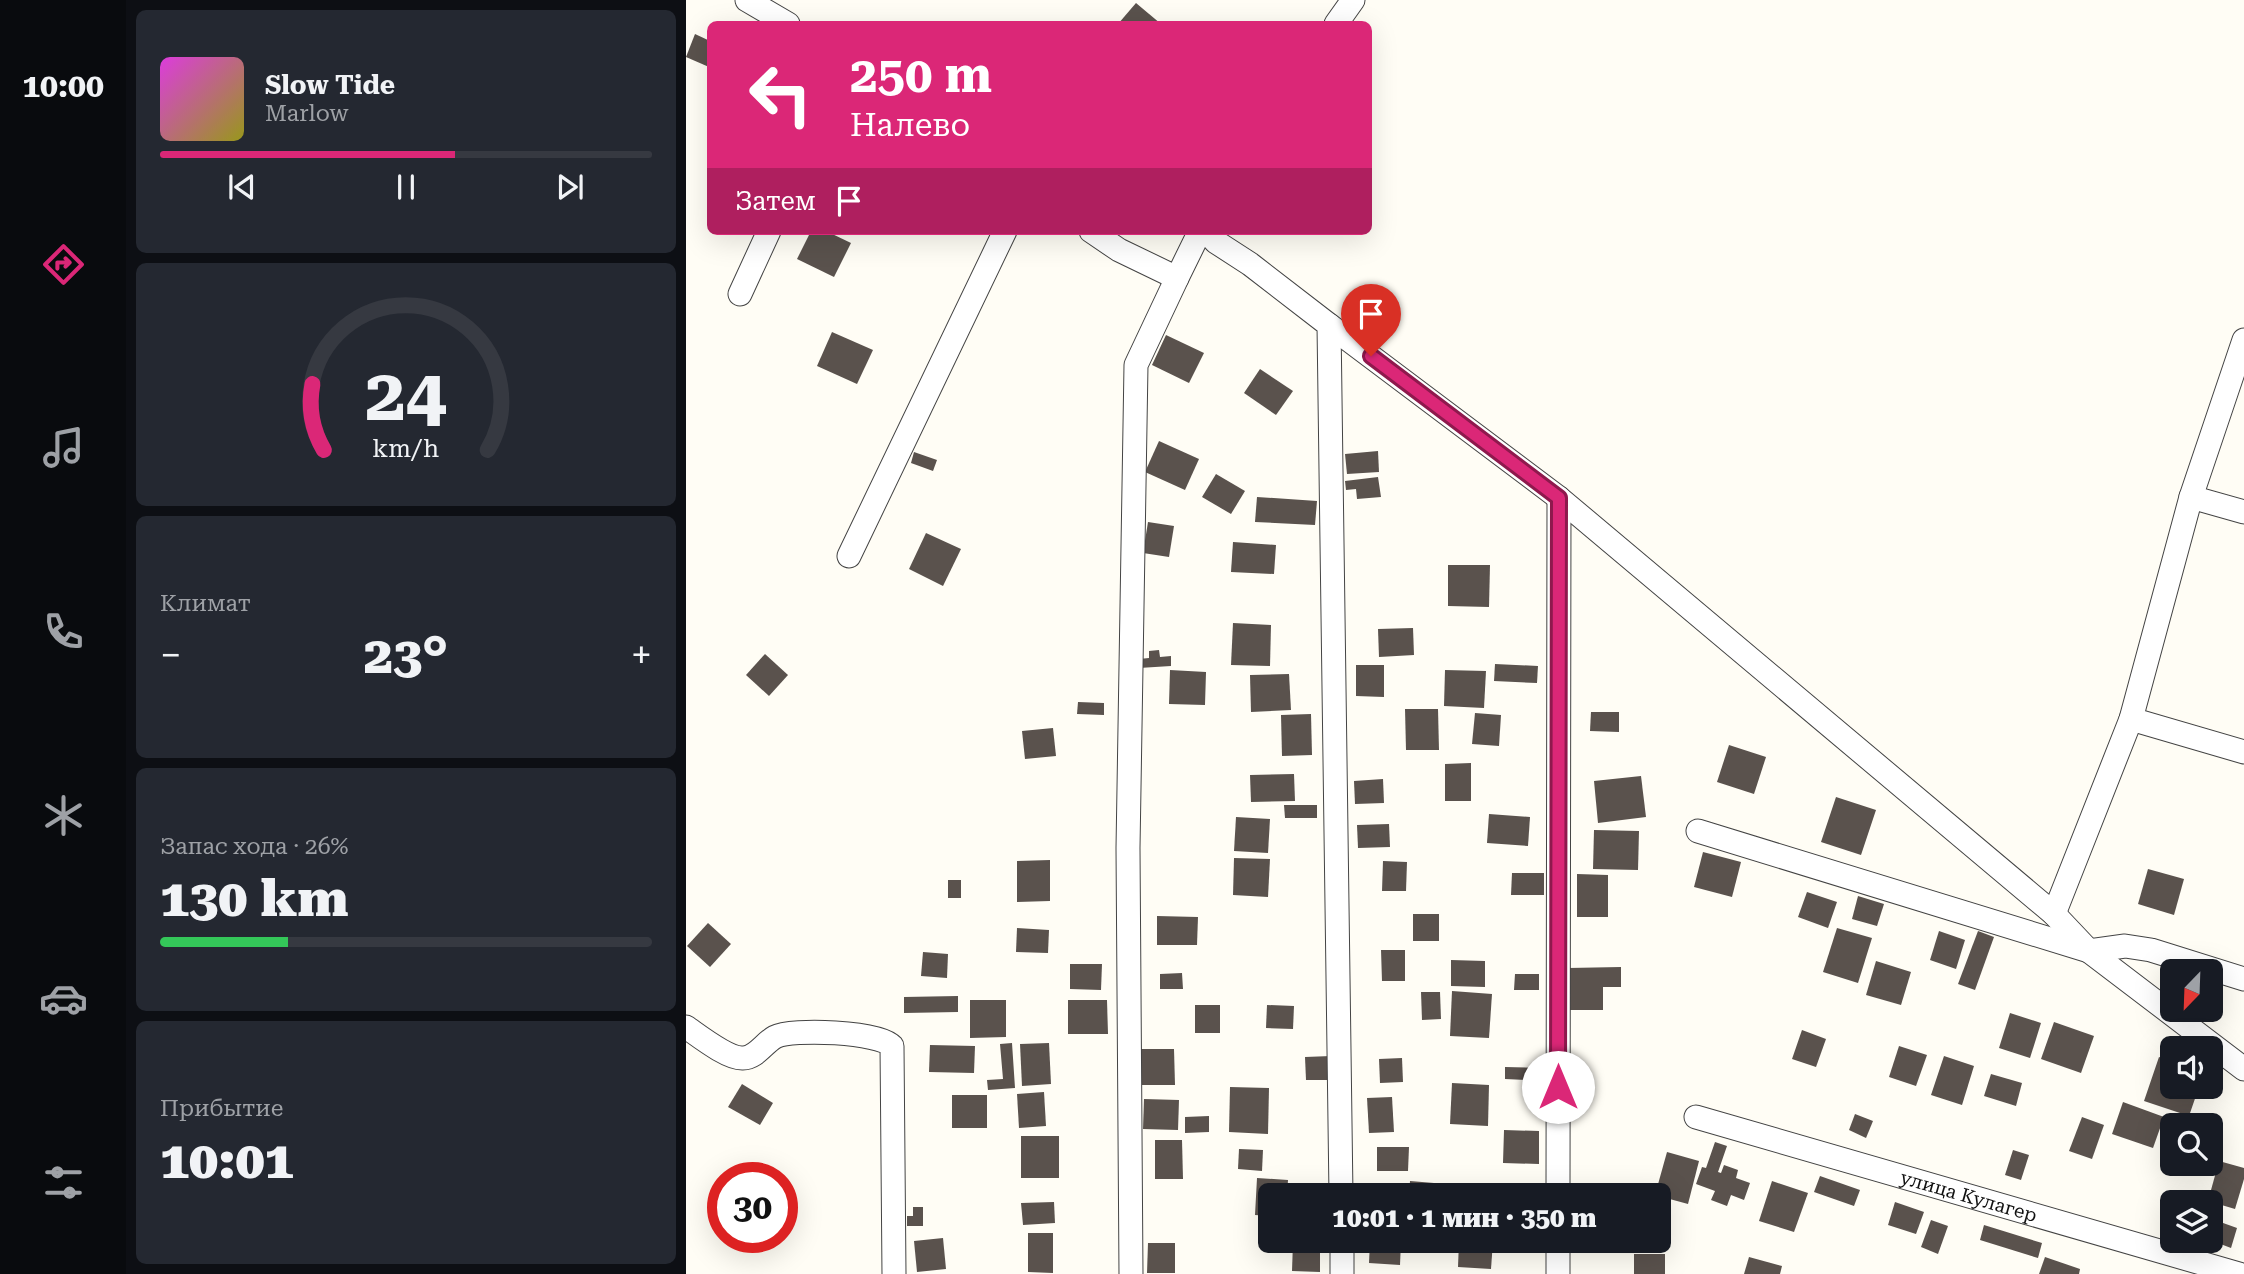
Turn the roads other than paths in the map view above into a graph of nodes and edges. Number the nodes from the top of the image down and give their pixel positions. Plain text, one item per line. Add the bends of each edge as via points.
1 (747, 0) edge
2 (1353, 0) edge
3 (783, 21) edge
4 (1338, 21) edge
5 (767, 235) edge
6 (1003, 235) edge
7 (1097, 235) edge
8 (1197, 235) edge
9 (1210, 235) edge
10 (1177, 278) junction
11 (740, 294) dead end
12 (1329, 325) junction
13 (2244, 340) edge
14 (2192, 497) junction
15 (1559, 498) junction
16 (2244, 512) edge
17 (849, 556) dead end
18 (2131, 719) junction
19 (2244, 752) edge
20 (1698, 831) dead end
21 (2054, 914) junction
22 (2089, 951) junction
23 (2244, 979) edge
24 (686, 1027) edge
25 (2244, 1069) edge
26 (1696, 1116) dead end
27 (1341, 1183) edge
28 (1558, 1183) edge
29 (1342, 1253) edge
30 (1558, 1253) edge
31 (894, 1274) edge
32 (1131, 1274) edge
33 (1342, 1274) edge
34 (1558, 1274) edge
35 (2239, 1274) edge

1 - 3 street
2 - 4 street
5 - 11 street
6 - 17 street
7 - 10 street
8 - 10 street
9 - 12 street
10 - 32 street via 1136,365 1128,848
12 - 15 street
12 - 27 street
13 - 14 street
14 - 16 street
14 - 18 street
15 - 21 street
15 - 28 street
18 - 19 street
18 - 21 street
20 - 22 street
21 - 22 street
22 - 23 street via 2125,946 2151,950
22 - 25 street
24 - 31 street via 719,1049 744,1058 776,1036 790,1033 879,1039 892,1046
26 - 35 street, улица Кулагер
29 - 33 street
30 - 34 street

